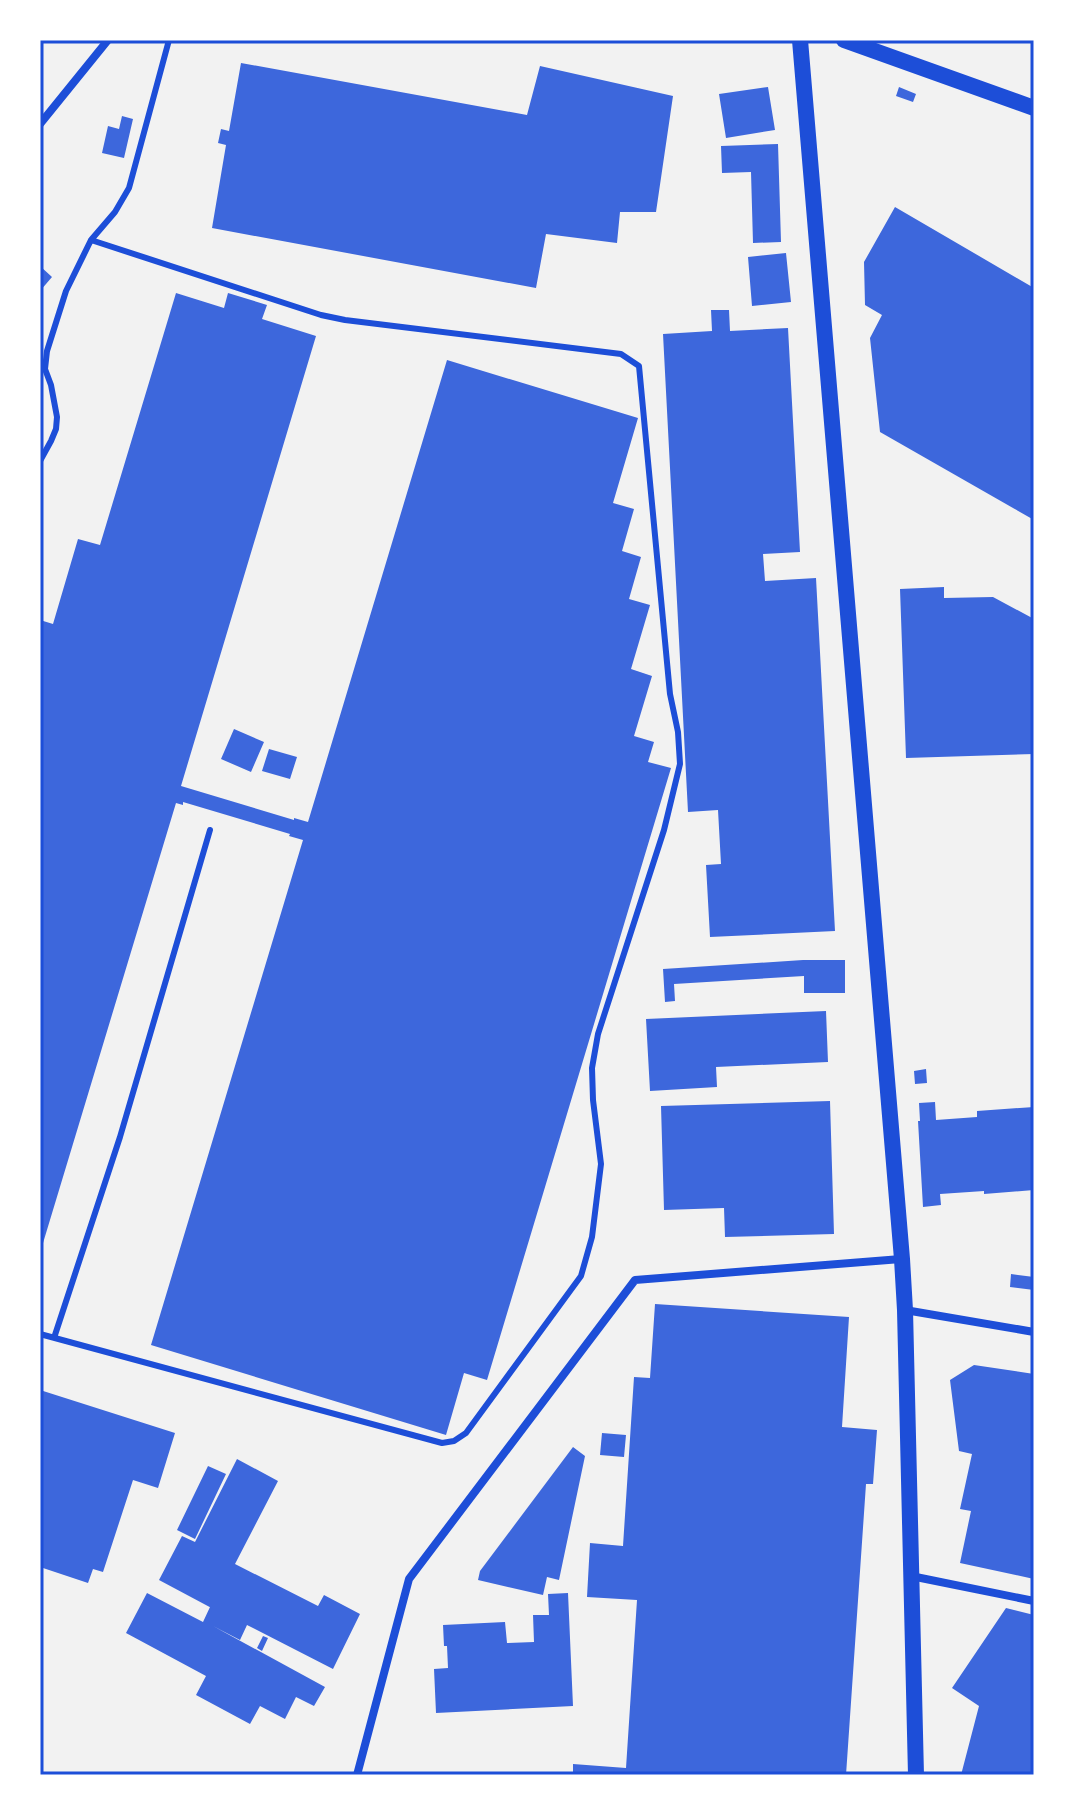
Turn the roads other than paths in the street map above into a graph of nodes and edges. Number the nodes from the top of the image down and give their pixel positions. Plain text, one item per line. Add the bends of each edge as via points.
1 (108, 40) edge
2 (169, 40) edge
3 (800, 40) edge
4 (844, 40) edge
5 (1034, 108) edge
6 (40, 124) edge
7 (91, 240) junction
8 (40, 461) edge
9 (210, 830) dead end
10 (902, 1259) junction
11 (905, 1310) junction
12 (1034, 1332) edge
13 (40, 1334) edge
14 (54, 1338) junction
15 (910, 1576) junction
16 (1034, 1601) edge
17 (357, 1775) edge
18 (916, 1775) edge

1 - 6 street
2 - 7 lane via 129,188
3 - 10 main road
4 - 5 main road
7 - 8 lane via 66,291 47,351 45,369 57,417
7 - 14 lane via 321,315 621,354 639,366 680,764 598,1034 592,1068 601,1164 581,1276 466,1433 442,1443
9 - 14 lane via 120,1137
10 - 11 main road
10 - 17 street via 635,1280 409,1579
11 - 12 street
11 - 15 main road
13 - 14 lane
15 - 16 street
15 - 18 main road

